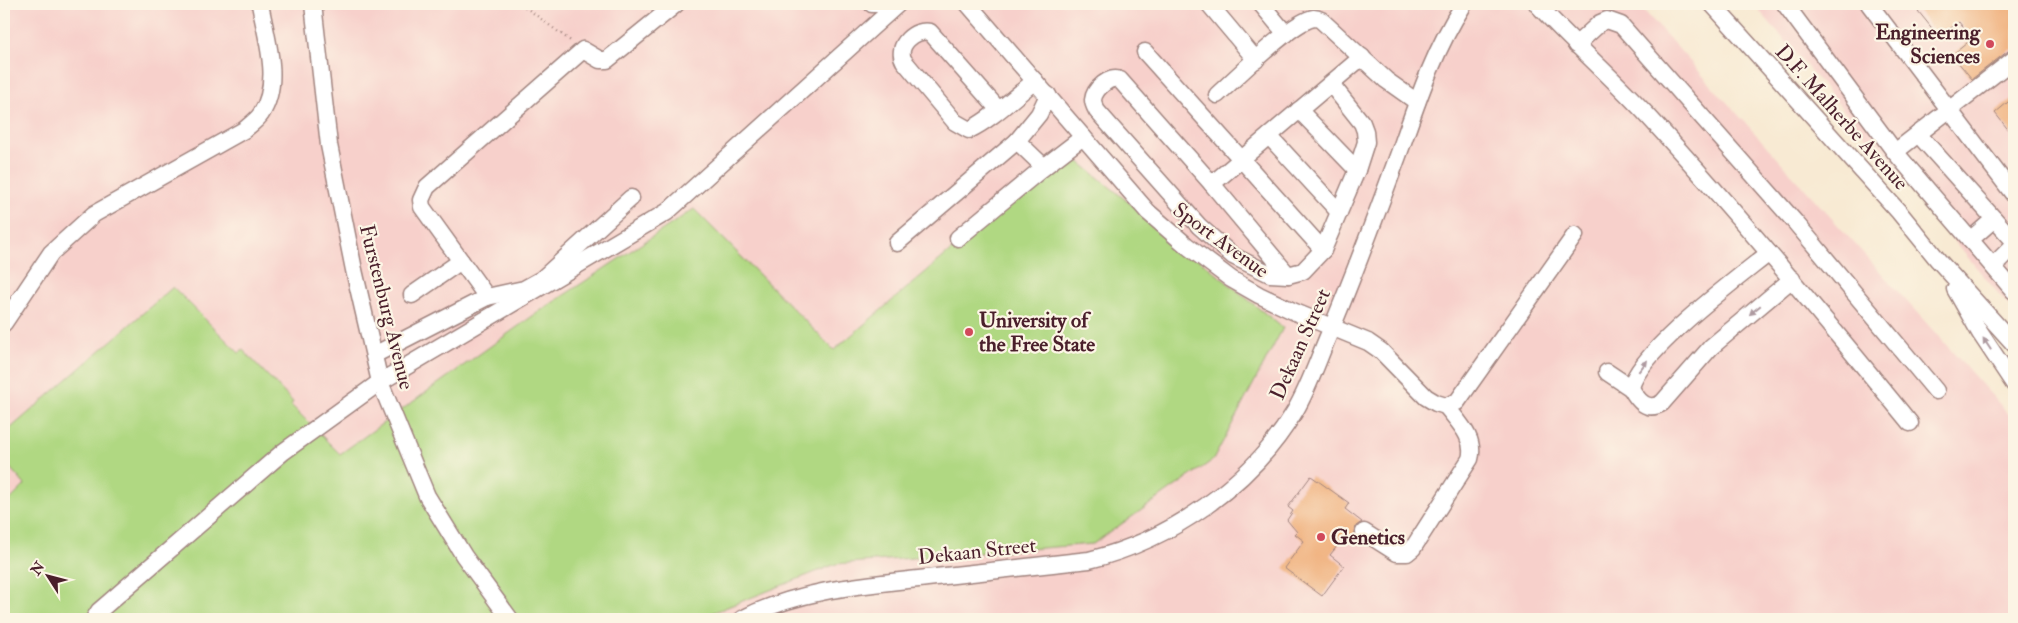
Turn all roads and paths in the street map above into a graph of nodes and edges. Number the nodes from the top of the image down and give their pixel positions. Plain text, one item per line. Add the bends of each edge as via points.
1 (260, 4) edge
2 (313, 4) edge
3 (521, 4) edge
4 (676, 4) edge
5 (872, 4) edge
6 (876, 4) edge
7 (898, 4) edge
8 (968, 4) edge
9 (1209, 4) edge
10 (1261, 4) edge
11 (1464, 4) edge
12 (1537, 4) edge
13 (1712, 4) edge
14 (1869, 4) edge
15 (1790, 6) edge
16 (1286, 34) junction
17 (1576, 45) junction
18 (583, 50) junction
19 (1145, 52) dead end
20 (1362, 57) junction
21 (2014, 59) edge
22 (1256, 60) junction
23 (1035, 81) junction
24 (1331, 84) junction
25 (1048, 95) junction
26 (1216, 95) dead end
27 (1417, 102) junction
28 (998, 109) junction
29 (1948, 109) junction
30 (1299, 110) junction
31 (1918, 134) junction
32 (1269, 136) junction
33 (1083, 137) junction
34 (1017, 141) junction
35 (1894, 152) junction
36 (1241, 159) junction
37 (1044, 167) junction
38 (1357, 170) junction
39 (1212, 184) junction
40 (2014, 195) edge
41 (631, 198) dead end
42 (1339, 212) junction
43 (1994, 219) junction
44 (1575, 235) dead end
45 (958, 238) dead end
46 (1970, 240) junction
47 (2014, 241) edge
48 (897, 243) dead end
49 (2014, 245) edge
50 (1323, 250) junction
51 (1769, 253) junction
52 (1938, 260) junction
53 (461, 261) junction
54 (1993, 266) junction
55 (1288, 276) junction
56 (1792, 279) junction
57 (2014, 291) edge
58 (412, 295) dead end
59 (487, 298) junction
60 (4, 323) edge
61 (1331, 328) junction
62 (2014, 344) edge
63 (374, 355) junction
64 (1607, 372) dead end
65 (380, 382) junction
66 (2014, 384) edge
67 (1632, 388) junction
68 (1936, 391) dead end
69 (1446, 406) junction
70 (1910, 423) dead end
71 (1364, 532) dead end
72 (94, 619) edge
73 (510, 619) edge
74 (742, 619) edge

1 - 60 street via 271,80 268,100 260,115 244,130 94,214 51,253
2 - 63 street, Furstenburg Avenue via 329,145
3 - 18 path
4 - 18 street via 607,60 600,60
5 - 6 street
7 - 65 street via 668,212
8 - 23 street, Sport Avenue
9 - 22 street
10 - 16 street
11 - 27 street, Dekaan Street via 1439,50
12 - 17 street
13 - 52 street, D.F. Malherbe Avenue via 1899,212
14 - 29 street
15 - 35 street
16 - 20 street via 1301,23 1314,18 1322,20
16 - 22 street
17 - 51 street via 1633,99
17 - 68 street via 1600,23 1607,20 1621,25 1795,222
18 - 53 street via 427,187 421,200 422,207
19 - 36 street
20 - 24 street
20 - 27 street via 1386,80
21 - 29 street
22 - 26 street
23 - 25 street, Sport Avenue
23 - 28 street
24 - 30 street
24 - 38 street via 1362,122 1365,131 1366,142
25 - 33 street, Sport Avenue
25 - 34 street via 1039,114
27 - 61 street, Dekaan Street via 1358,265
28 - 28 street via 975,128 962,128 904,62 901,56 904,45 918,32 930,32
29 - 31 street
29 - 40 street
30 - 32 street
30 - 38 street
31 - 35 street
31 - 43 street
32 - 36 street
32 - 42 street
33 - 37 street
33 - 61 street, Sport Avenue via 1148,212 1186,245 1231,279
34 - 37 street
34 - 48 street
35 - 46 street
36 - 39 street
36 - 50 street
37 - 45 street
38 - 42 street
39 - 55 street
39 - 55 street via 1120,80 1109,79 1096,91 1093,97 1097,111 1199,226 1233,256 1270,274
41 - 59 street via 542,279 524,288
42 - 50 street
43 - 46 street
43 - 47 street
44 - 69 street via 1457,402
46 - 54 street
49 - 54 street
50 - 55 street via 1302,271
51 - 56 street
67 -> 51 street via 1633,378 1646,362 1696,312
52 - 62 street, D.F. Malherbe Avenue
66 -> 52 street, D.F. Malherbe Avenue
53 - 58 street
53 - 59 street
54 - 57 street
56 -> 67 street via 1711,347 1662,403 1656,407 1646,406
56 - 70 street
59 - 63 street
61 - 69 street, Sport Avenue via 1368,342 1426,397
61 - 74 street, Dekaan Street via 1294,412 1250,469 1204,508 1149,540 1116,554 1089,560 847,587 800,596
63 - 65 street, Furstenburg Avenue
64 - 67 street
65 - 72 street via 283,452 99,611
65 - 73 street, Furstenburg Avenue via 427,496 464,556
69 - 71 street via 1471,440 1473,450 1413,548 1407,553 1397,553

